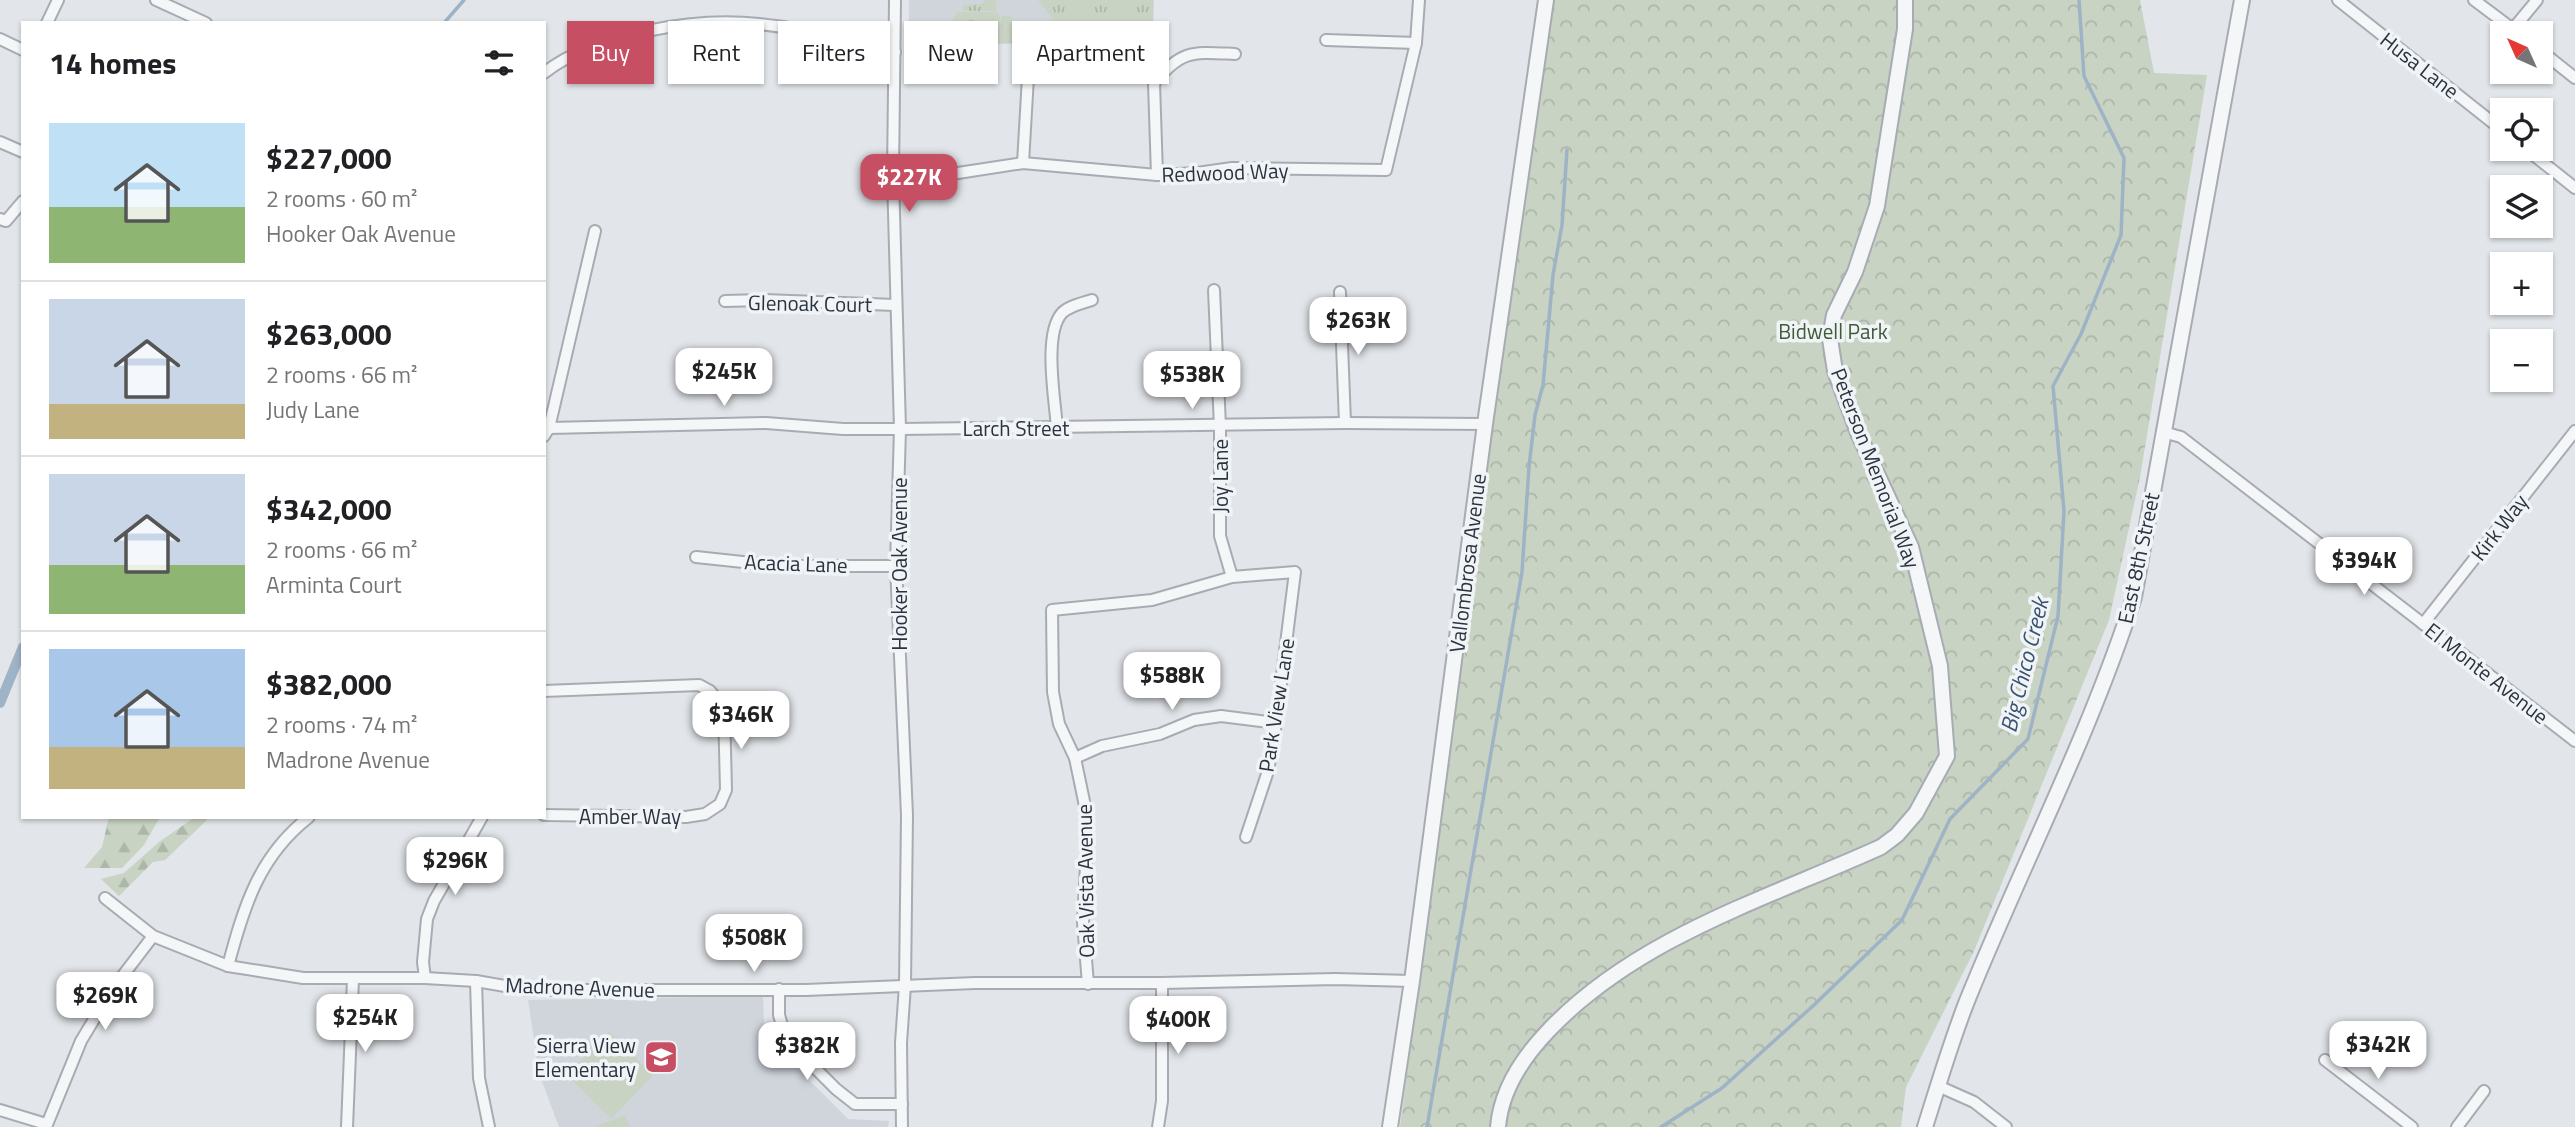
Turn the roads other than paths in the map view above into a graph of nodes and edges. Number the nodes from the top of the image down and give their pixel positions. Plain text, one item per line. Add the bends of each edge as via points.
1 (58, 0) edge
2 (156, 0) edge
3 (895, 0) edge
4 (1419, 0) edge
5 (1546, 0) edge
6 (1905, 0) edge
7 (2242, 0) edge
8 (2338, 0) edge
9 (2474, 0) edge
10 (2537, 0) edge
11 (48, 21) edge
12 (202, 21) edge
13 (2502, 21) edge
14 (2523, 21) edge
15 (0, 39) edge
16 (1326, 40) dead end
17 (1416, 43) junction
18 (21, 49) edge
19 (895, 52) junction
20 (1235, 54) dead end
21 (2553, 61) edge
22 (546, 72) edge
23 (2575, 78) edge
24 (1028, 84) edge
25 (2490, 120) edge
26 (0, 142) edge
27 (21, 151) edge
28 (2541, 161) edge
29 (1023, 163) junction
30 (1157, 175) junction
31 (893, 176) junction
32 (2575, 188) edge
33 (21, 203) edge
34 (3, 220) edge
35 (595, 231) dead end
36 (1214, 290) dead end
37 (1340, 292) dead end
38 (1092, 300) dead end
39 (725, 301) dead end
40 (895, 305) junction
41 (1345, 423) junction
42 (1485, 424) junction
43 (1220, 427) junction
44 (1057, 428) junction
45 (900, 429) junction
46 (2575, 431) edge
47 (546, 432) edge
48 (2163, 432) junction
49 (696, 557) dead end
50 (896, 566) junction
51 (1295, 572) joint
52 (1232, 577) junction
53 (2423, 624) junction
54 (546, 691) edge
55 (1276, 723) junction
56 (2575, 741) edge
57 (1075, 758) junction
58 (546, 815) edge
59 (307, 819) edge
60 (481, 819) edge
61 (1246, 836) dead end
62 (105, 898) dead end
63 (153, 936) junction
64 (228, 966) junction
65 (425, 978) junction
66 (353, 979) junction
67 (476, 981) junction
68 (1412, 981) junction
69 (1162, 983) junction
70 (1088, 984) junction
71 (905, 985) junction
72 (779, 989) junction
73 (2325, 1060) dead end
74 (1938, 1086) junction
75 (2484, 1091) dead end
76 (902, 1104) junction
77 (0, 1110) edge
78 (46, 1125) edge
79 (347, 1127) edge
80 (489, 1127) edge
81 (902, 1127) edge
82 (1158, 1127) edge
83 (1390, 1127) edge
84 (1498, 1127) edge
85 (1925, 1127) edge
86 (2006, 1127) edge
87 (2412, 1127) edge
88 (2457, 1127) edge

1 - 11 street
2 - 12 street
3 - 19 street, Hooker Oak Avenue
4 - 17 street, Redwood Way
5 - 42 street, Vallombrosa Avenue
6 - 84 street, Peterson Memorial Way via 1905,29 1877,206 1855,272 1834,315 1830,339 1835,372 1858,435 1911,547 1940,666 1947,756 1916,813 1881,847 1701,924 1609,977 1571,1007 1521,1064
7 - 48 street, East 8th Street
8 - 25 street, Husa Lane
9 - 13 street
10 - 14 street
15 - 18 street
16 - 17 street
17 - 30 street, Redwood Way via 1386,170 1231,168
19 - 22 street via 848,47 788,28 745,23 697,25 611,40
19 - 31 street, Hooker Oak Avenue
20 - 30 street via 1195,52 1171,62 1154,83
21 - 23 street
24 - 29 street
26 - 27 street
28 - 32 street
29 - 30 street, Redwood Way
29 - 31 street, Redwood Way via 944,175
31 - 40 street, Hooker Oak Avenue
33 - 34 street
35 - 47 street
36 - 43 street, Joy Lane
37 - 41 street
38 - 44 street via 1063,312 1054,324
39 - 40 street, Glenoak Court
40 - 45 street, Hooker Oak Avenue
41 - 42 street, Larch Street
41 - 43 street, Larch Street
42 - 68 street, Vallombrosa Avenue
43 - 44 street, Larch Street
43 - 52 street, Joy Lane via 1220,536
44 - 45 street, Larch Street
45 - 47 street, Larch Street via 766,423
45 - 50 street, Hooker Oak Avenue
46 - 53 street, Kirk Way
48 - 53 street, El Monte Avenue via 2181,437
48 - 74 street, East 8th Street via 2134,597 2119,643 1968,998
49 - 50 street, Acacia Lane via 781,566
50 - 71 street, Hooker Oak Avenue via 907,815
51 - 52 street, Oak Vista Avenue
51 - 55 street, Park View Lane
52 - 57 street, Oak Vista Avenue via 1152,600 1052,610 1053,692 1059,724
53 - 56 street, El Monte Avenue
54 - 58 street, Amber Way via 699,685 710,691 724,708 726,790 720,804 705,814 686,817
55 - 57 street via 1221,716 1194,720
55 - 61 street, Park View Lane via 1268,771
57 - 70 street, Oak Vista Avenue via 1085,806 1083,922
59 - 64 street via 281,842 257,879
60 - 65 street via 427,919
62 - 63 street, Madrone Avenue
63 - 64 street, Madrone Avenue
63 - 78 street via 111,991 81,1041
64 - 66 street, Madrone Avenue via 303,978
65 - 66 street, Madrone Avenue
65 - 67 street, Madrone Avenue
66 - 79 street
67 - 72 street, Madrone Avenue via 528,990
67 - 80 street via 479,1079
68 - 69 street, Madrone Avenue via 1335,978
68 - 83 street, Vallombrosa Avenue
69 - 70 street, Madrone Avenue
69 - 82 street
70 - 71 street, Madrone Avenue
71 - 72 street, Madrone Avenue
71 - 76 street, Hooker Oak Avenue
72 - 76 street via 779,1015 786,1039 836,1089 855,1104
73 - 87 street
74 - 85 street, East 8th Street
74 - 86 street via 1974,1102
75 - 88 street
76 - 81 street, Hooker Oak Avenue
77 - 78 street

